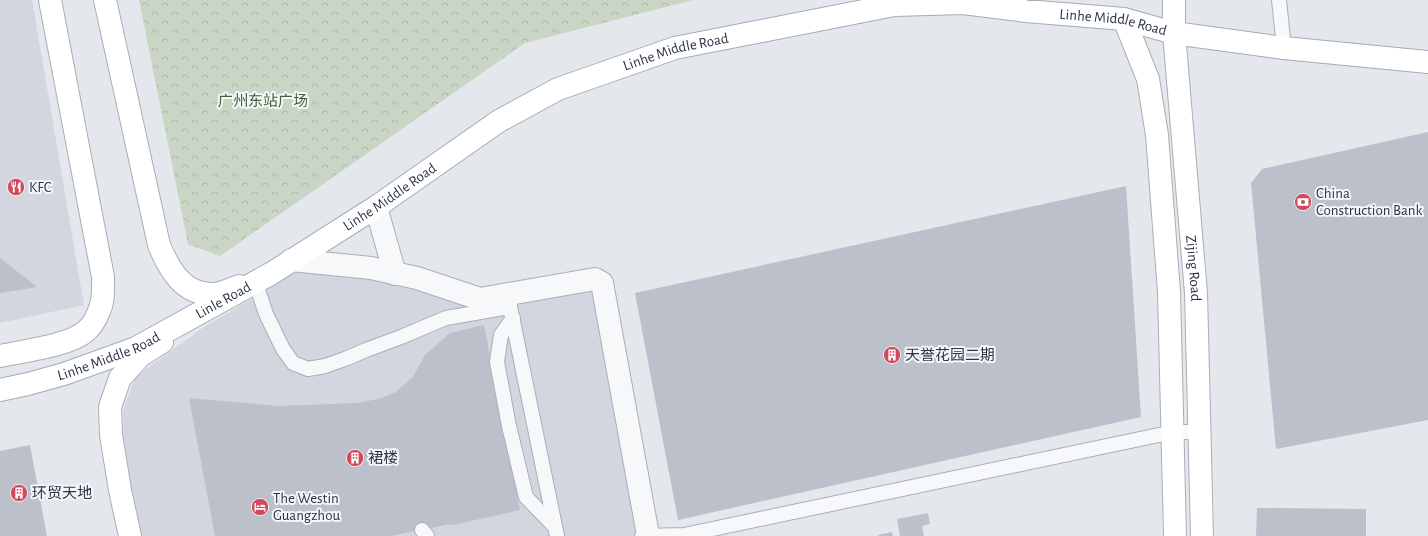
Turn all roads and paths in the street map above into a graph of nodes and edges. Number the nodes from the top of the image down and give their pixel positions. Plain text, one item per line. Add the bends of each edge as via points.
1 (50, 0) edge
2 (105, 0) edge
3 (1174, 0) edge
4 (1279, 0) edge
5 (1124, 19) junction
6 (1174, 33) junction
7 (1284, 48) junction
8 (1428, 62) edge
9 (376, 207) junction
10 (291, 260) junction
11 (395, 274) junction
12 (255, 281) junction
13 (511, 306) junction
14 (0, 356) edge
15 (0, 390) edge
16 (1173, 432) junction
17 (1201, 432) junction
18 (556, 532) edge
19 (130, 536) edge
20 (642, 536) edge
21 (648, 536) edge
22 (1175, 536) edge
23 (1202, 536) edge

1 - 14 main road, Linhe Middle Road via 103,278 102,296 100,310 93,324 85,332 56,344
2 - 12 main road, Linle Road via 159,245 167,264 178,279 190,289 202,293 214,294
3 - 6 main road, Zijing Road
4 - 7 lane
5 - 6 main road, Linhe Middle Road
5 - 9 main road, Linhe Middle Road via 963,3 894,5 675,48 558,90 499,121
5 - 16 main road, Zijing Road via 1148,79 1157,135 1169,292
6 - 7 main road, Linhe Middle Road
6 - 17 main road, Zijing Road via 1196,293
7 - 8 main road, Linhe Middle Road
9 - 10 main road, Linhe Middle Road
9 - 11 street
10 - 11 street via 371,268
10 - 12 main road, Linhe Middle Road
11 - 13 street
12 - 13 lane via 266,314 283,349 292,363 308,369 345,359 446,318
12 - 15 main road, Linhe Middle Road via 136,348 64,374
12 - 19 main road, Linle Road via 140,356 120,378 110,407 111,435
13 - 18 lane
13 - 18 lane via 501,335 497,362 509,426 526,496
13 - 21 street via 595,279 602,283
16 - 17 lane
16 - 21 lane via 684,535
16 - 22 main road, Zijing Road
17 - 23 main road, Zijing Road
20 - 21 lane

